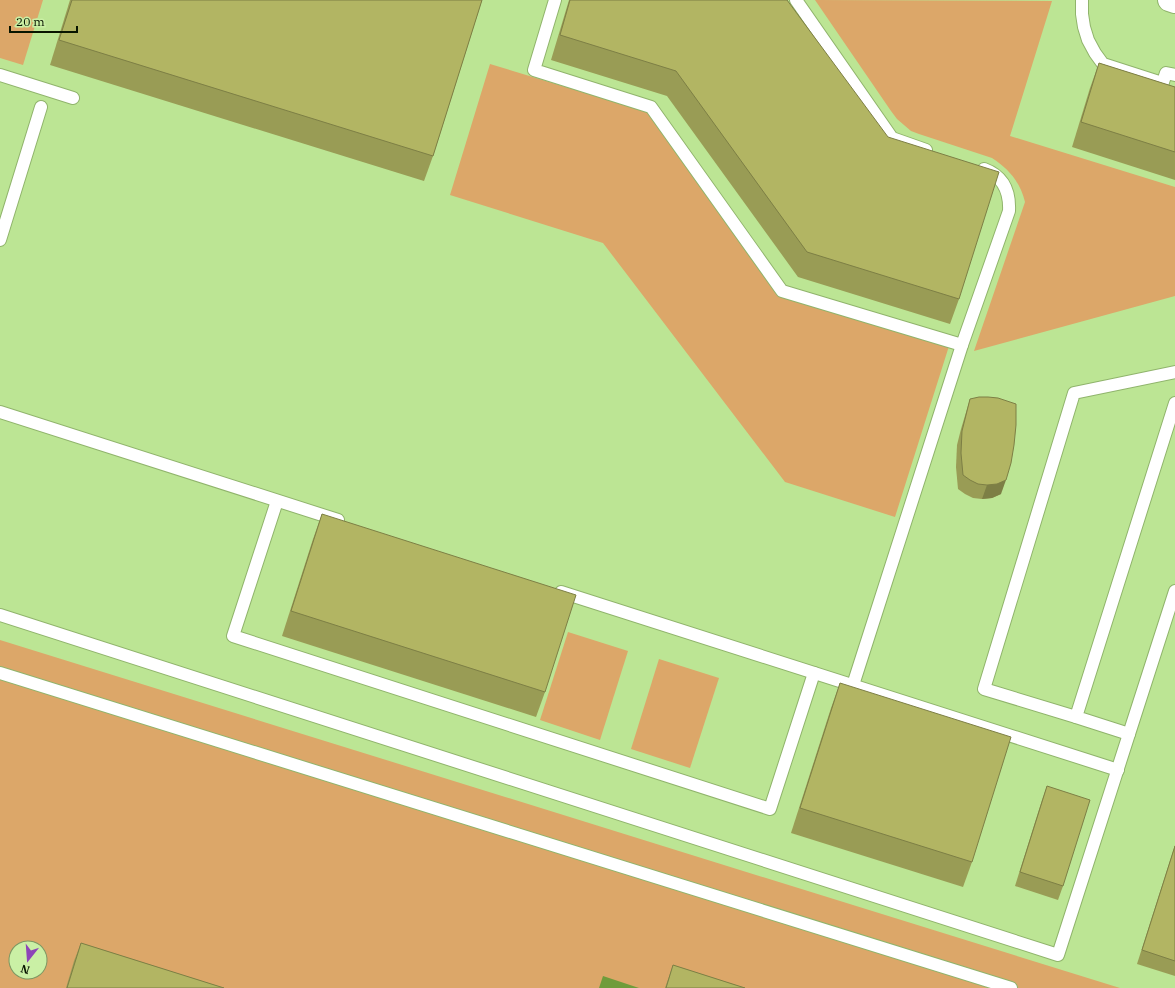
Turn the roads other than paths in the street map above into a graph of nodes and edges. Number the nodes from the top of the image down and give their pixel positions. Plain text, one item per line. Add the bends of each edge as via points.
1 (554, 0) edge
2 (796, 0) edge
3 (1082, 0) edge
4 (1169, 0) edge
5 (1175, 2) edge
6 (1175, 75) edge
7 (0, 76) edge
8 (1162, 83) junction
9 (72, 98) dead end
10 (1175, 105) edge
11 (41, 107) dead end
12 (937, 154) edge
13 (975, 166) edge
14 (0, 240) edge
15 (962, 345) junction
16 (1175, 372) edge
17 (1175, 403) edge
18 (0, 412) edge
19 (277, 501) junction
20 (352, 525) edge
21 (549, 588) edge
22 (1175, 591) edge
23 (0, 615) edge
24 (0, 673) edge
25 (814, 673) junction
26 (853, 685) junction
27 (1076, 717) junction
28 (1129, 734) junction
29 (1118, 770) junction
30 (1011, 988) edge

1 - 15 lane via 534,70 651,107 782,291
2 - 12 lane via 892,138
3 - 8 lane via 1084,28 1088,40 1103,64
4 - 5 street
6 - 8 lane via 1166,73
7 - 9 lane
8 - 10 lane via 1157,100
11 - 14 lane
13 - 15 lane via 998,177 1008,193 1010,202
15 - 26 lane
16 - 27 lane via 1074,394 984,689
17 - 27 lane
18 - 19 lane
19 - 20 lane
19 - 25 lane via 233,636 770,809
21 - 25 lane
22 - 28 lane
23 - 29 lane via 1058,955
24 - 30 lane
25 - 26 lane
26 - 29 lane
27 - 28 lane
28 - 29 lane

